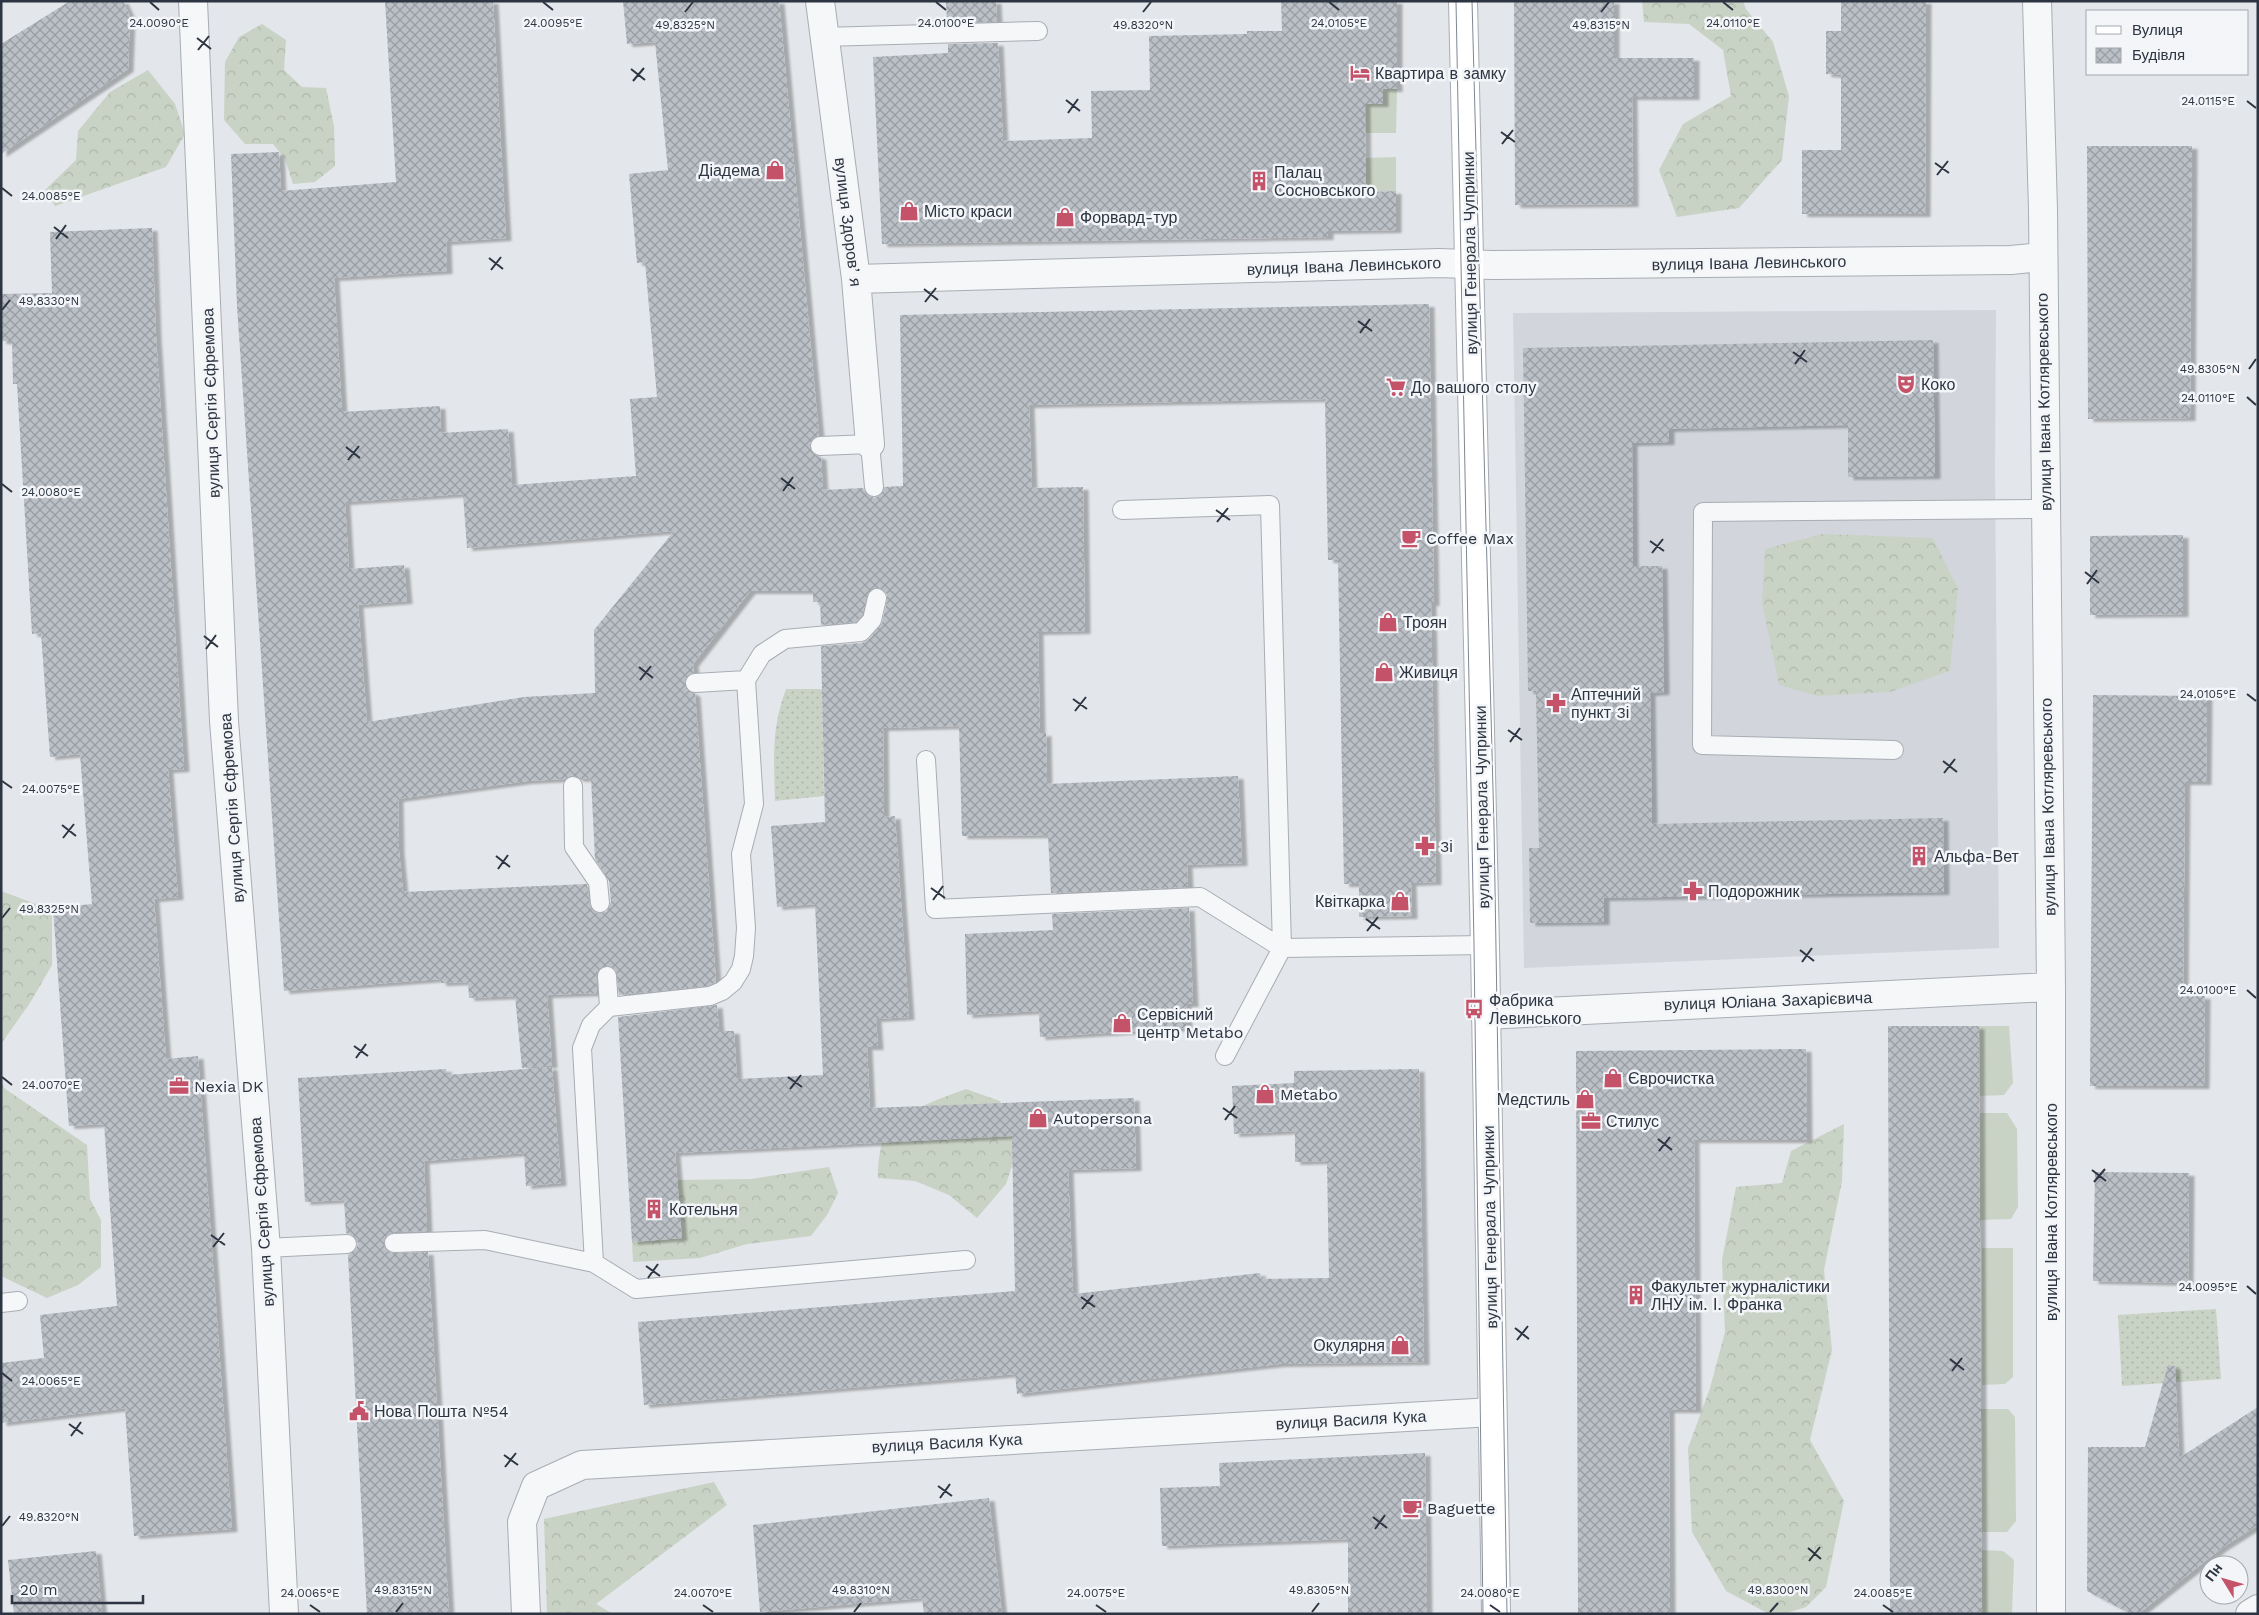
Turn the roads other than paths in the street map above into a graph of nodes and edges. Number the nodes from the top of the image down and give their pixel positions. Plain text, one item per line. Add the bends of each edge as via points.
1 (193, 1) edge
2 (820, 1) edge
3 (1464, 1) edge
4 (2037, 1) edge
5 (1038, 31) dead end
6 (823, 37) junction
7 (2042, 257) junction
8 (1471, 262) junction
9 (856, 279) junction
10 (870, 444) junction
11 (820, 446) dead end
12 (874, 488) dead end
13 (2045, 509) junction
14 (1122, 510) dead end
15 (877, 598) dead end
16 (746, 680) junction
17 (695, 683) dead end
18 (1894, 750) dead end
19 (926, 760) dead end
20 (573, 786) dead end
21 (600, 902) dead end
22 (1485, 945) junction
23 (1282, 948) junction
24 (606, 976) dead end
25 (2051, 987) junction
26 (609, 1007) junction
27 (1485, 1015) junction
28 (1225, 1056) dead end
29 (394, 1243) dead end
30 (347, 1244) dead end
31 (266, 1248) junction
32 (966, 1260) dead end
33 (594, 1263) junction
34 (1492, 1412) junction
35 (2258, 1609) edge
36 (284, 1614) edge
37 (526, 1614) edge
38 (1496, 1614) edge
39 (2051, 1614) edge
40 (2250, 1614) edge

1 - 31 street, вулиця Сергія Єфремова via 224,721
2 - 6 street, вулиця Здоровʼя
3 - 8 street, вулиця Генерала Чупринки
4 - 7 street, вулиця Івана Котляревського
5 - 6 lane
6 - 9 street, вулиця Здоровʼя
7 - 8 street, вулиця Івана Левинського via 1951,261 1492,265
7 - 13 street, вулиця Івана Котляревського
8 - 9 street, вулиця Івана Левинського
8 - 22 street, вулиця Генерала Чупринки
9 - 10 street, вулиця Здоровʼя
10 - 11 lane
10 - 12 lane
13 - 18 lane via 1703,512 1702,745
13 - 25 street, вулиця Івана Котляревського
14 - 23 lane via 1270,505
15 - 16 lane via 872,620 860,632 785,639 762,654
16 - 17 lane
16 - 26 lane via 754,804 741,854 746,928 741,969 733,982 710,996
19 - 23 lane via 935,909 1200,897
20 - 21 lane via 574,847 598,882
22 - 23 lane
22 - 27 street, вулиця Генерала Чупринки
23 - 28 lane
24 - 26 lane
25 - 27 street, вулиця Юліана Захарієвича
25 - 39 street, вулиця Івана Котляревського
26 - 33 lane via 591,1025 582,1048
27 - 34 street, вулиця Генерала Чупринки
29 - 33 lane via 485,1240
30 - 31 lane
31 - 36 street, вулиця Сергія Єфремова
32 - 33 lane via 636,1289
34 - 37 street, вулиця Василя Кука via 582,1465 536,1486 522,1522
34 - 38 street, вулиця Генерала Чупринки
35 - 40 street

